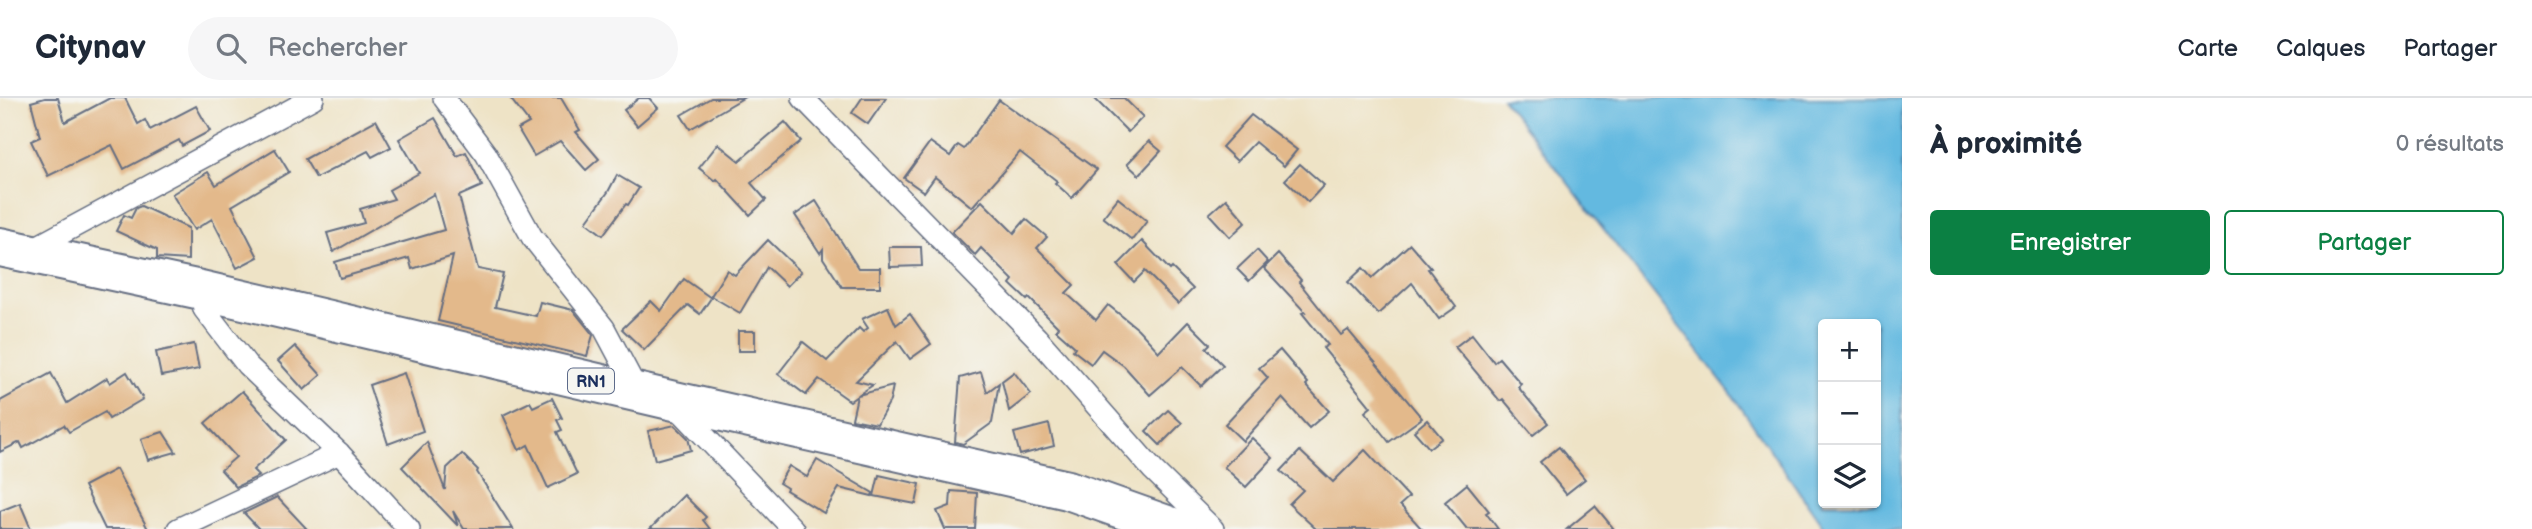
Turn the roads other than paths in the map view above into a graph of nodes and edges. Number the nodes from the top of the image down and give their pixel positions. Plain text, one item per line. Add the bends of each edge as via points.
1 (313, 98) edge
2 (444, 98) edge
3 (803, 98) edge
4 (13, 250) edge
5 (201, 290) junction
6 (654, 396) junction
7 (339, 453) junction
8 (177, 529) edge
9 (409, 529) edge
10 (793, 529) edge
11 (1178, 529) edge
12 (1213, 529) edge

1 - 4 street
2 - 6 street via 486,154 532,237
3 - 12 street via 1037,338 1153,470
4 - 5 highway, RN1
5 - 6 highway, RN1
5 - 7 street via 204,309 247,365
6 - 10 street
6 - 11 highway, RN1 via 1068,490
7 - 8 street
7 - 9 street

